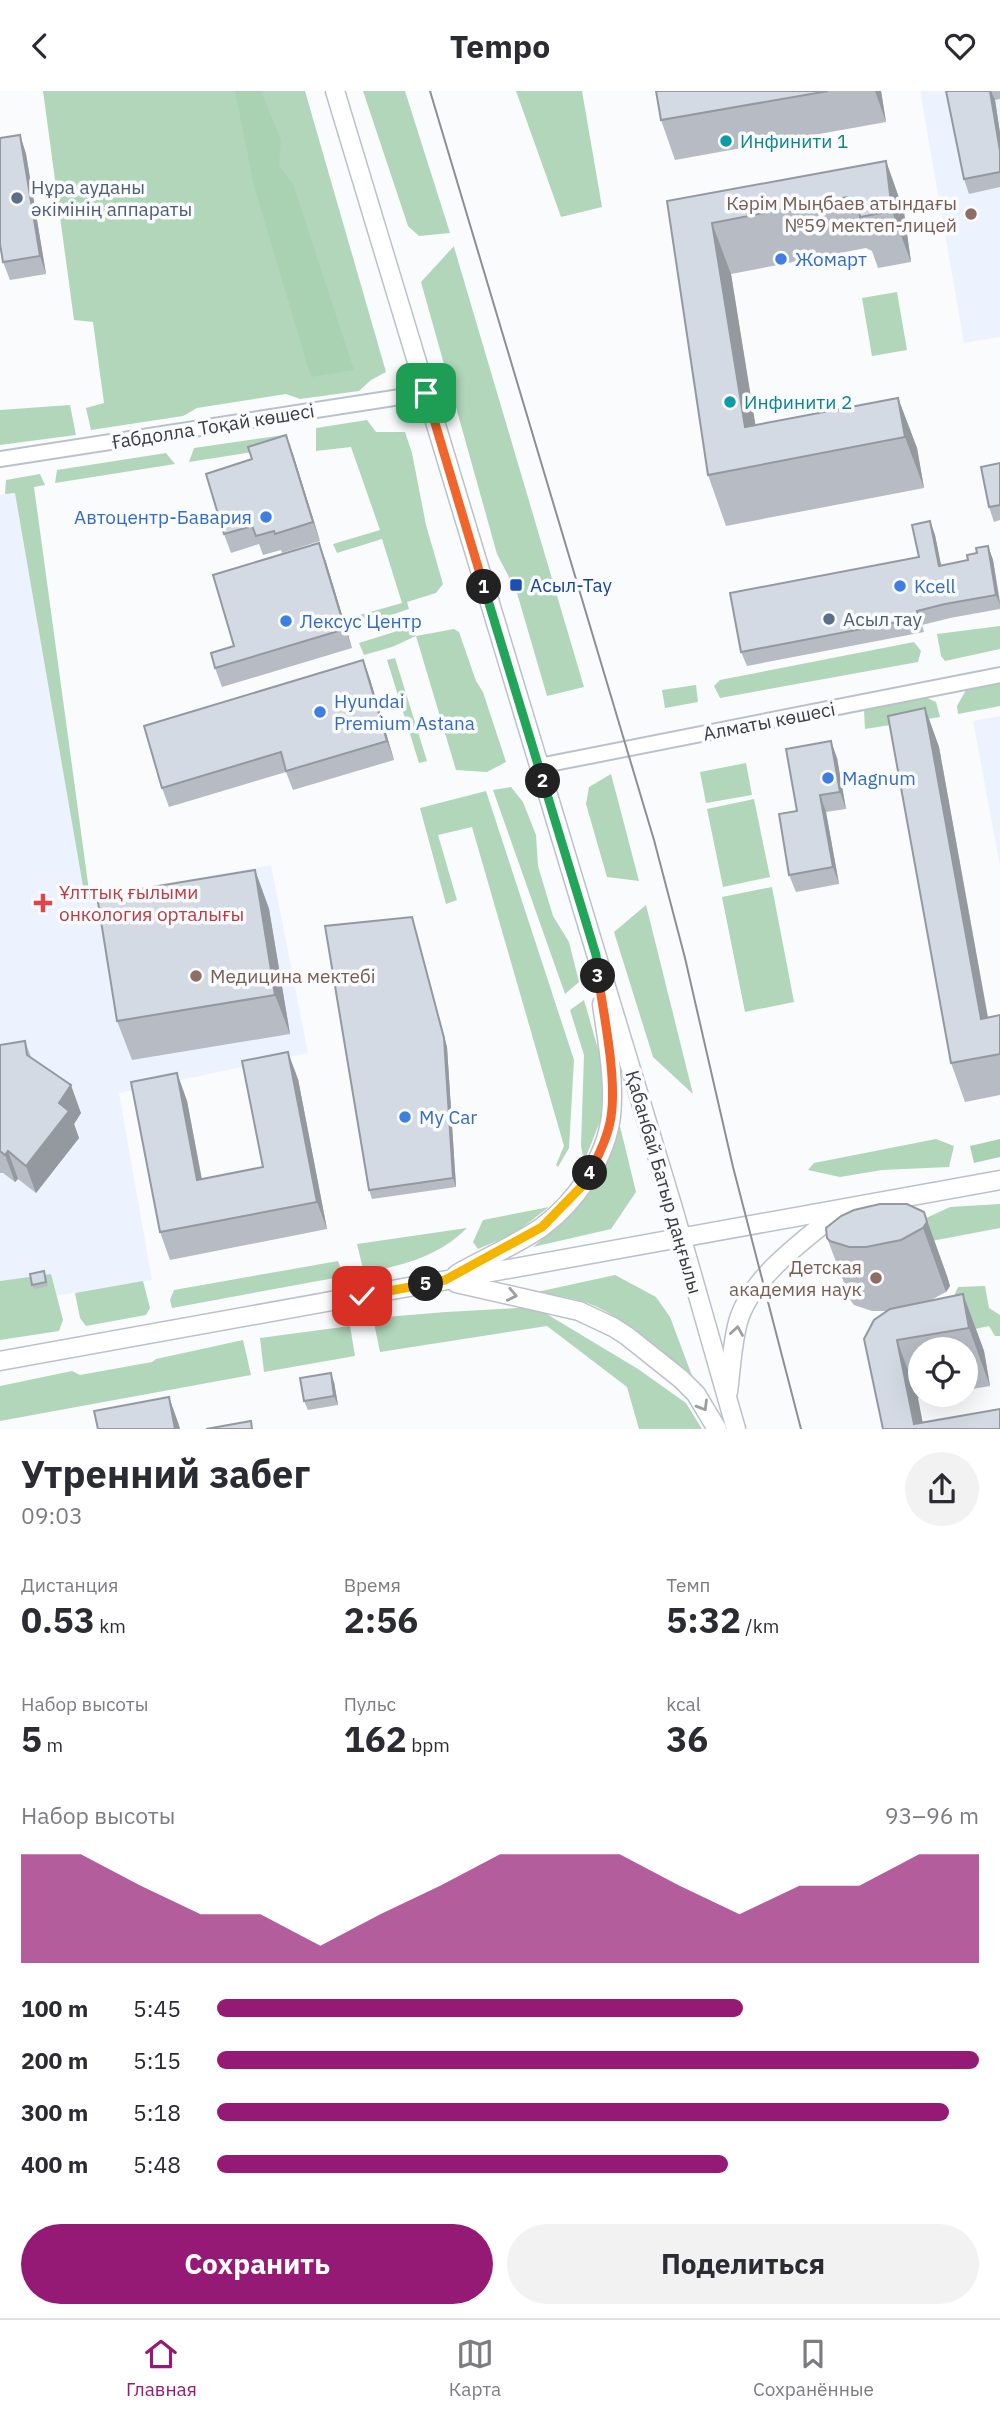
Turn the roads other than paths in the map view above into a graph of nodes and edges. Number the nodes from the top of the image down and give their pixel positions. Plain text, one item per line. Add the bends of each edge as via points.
1 (335, 91) edge
2 (426, 393) junction
3 (0, 459) edge
4 (1000, 675) edge
5 (539, 766) junction
6 (596, 955) junction
7 (1000, 1180) edge
8 (843, 1209) junction
9 (680, 1238) junction
10 (445, 1280) junction
11 (0, 1361) edge
12 (727, 1398) junction
13 (717, 1429) edge
14 (736, 1429) edge

1 - 2 main road, Қабанбай Батыр даңғылы
2 - 3 street, Ғабдолла Тоқай көшесі
2 - 5 main road, Қабанбай Батыр даңғылы
4 - 5 street, Алматы көшесі
5 - 6 main road, Қабанбай Батыр даңғылы
6 - 9 main road, Қабанбай Батыр даңғылы
6 - 10 main road via 612,1087 611,1118 602,1149 584,1184 542,1227
7 - 8 main road
8 - 9 main road
12 -> 8 main road via 738,1321 752,1290
9 - 10 main road
9 - 12 main road, Қабанбай Батыр даңғылы
10 - 11 main road
10 -> 13 main road via 579,1311 613,1327 681,1379
12 - 14 main road, Қабанбай Батыр даңғылы

